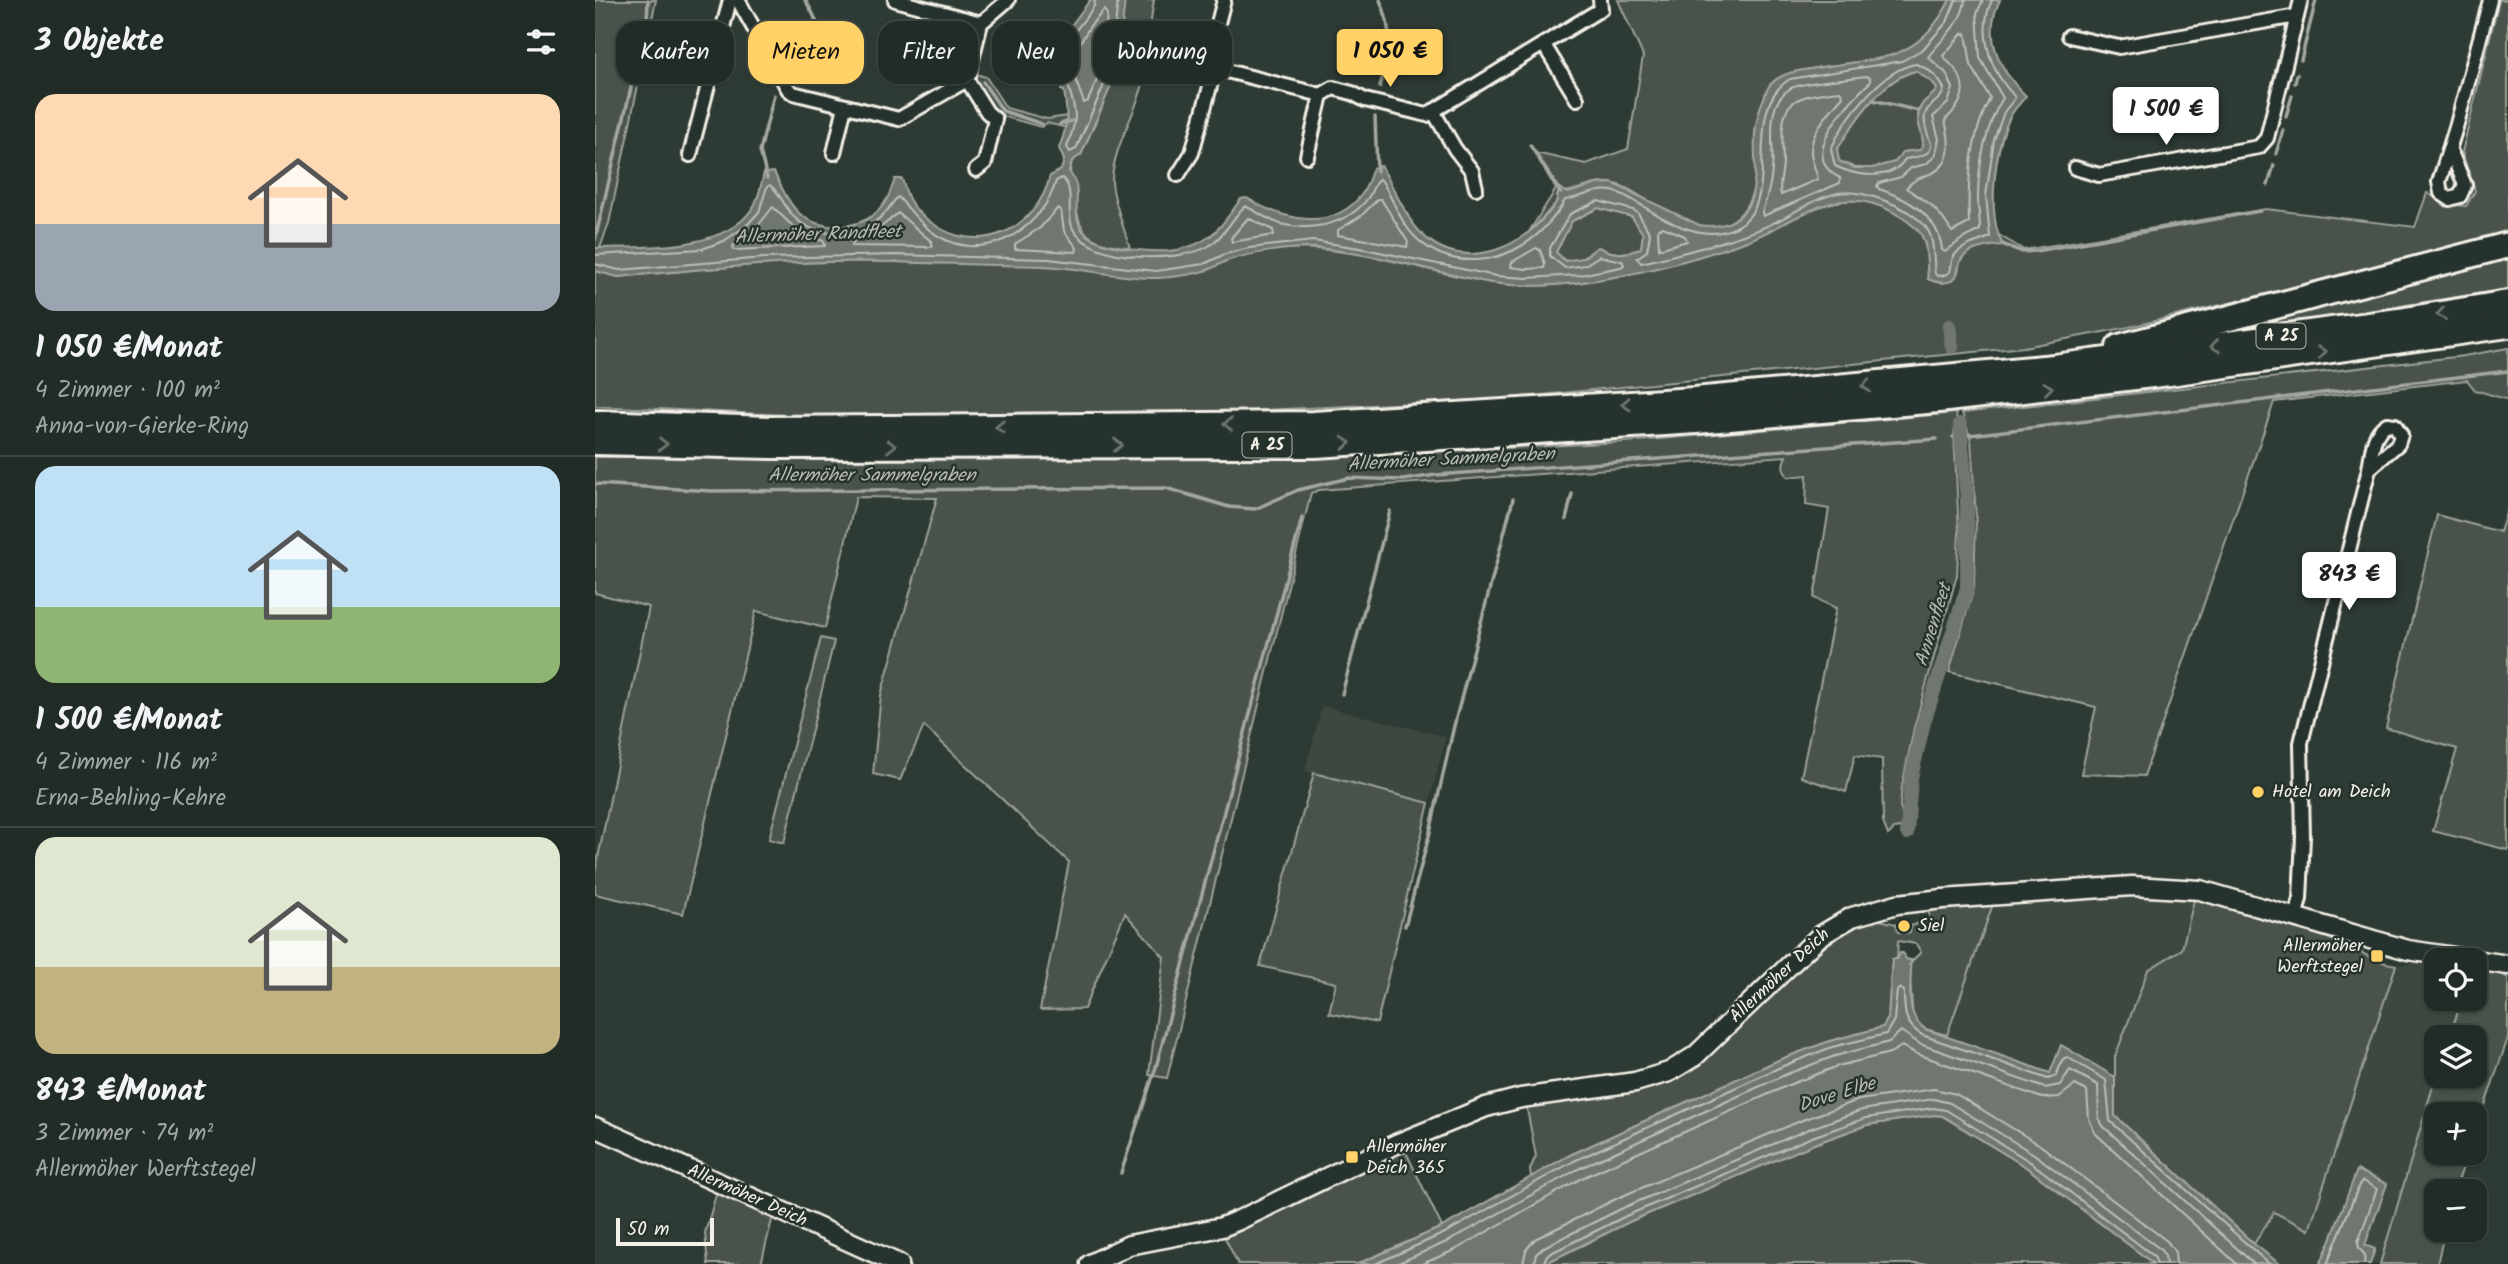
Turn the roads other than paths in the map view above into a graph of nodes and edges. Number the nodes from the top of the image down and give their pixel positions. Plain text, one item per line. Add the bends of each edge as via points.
1 (730, 0) edge
2 (738, 0) edge
3 (895, 0) edge
4 (1008, 0) edge
5 (1224, 0) edge
6 (1600, 0) edge
7 (2301, 0) edge
8 (2490, 0) edge
9 (2297, 16) junction
10 (1219, 21) edge
11 (981, 23) junction
12 (978, 35) edge
13 (2069, 36) dead end
14 (1544, 45) junction
15 (1232, 72) edge
16 (960, 84) edge
17 (970, 84) edge
18 (1211, 84) edge
19 (1321, 95) junction
20 (1577, 99) dead end
21 (845, 106) junction
22 (1433, 111) junction
23 (2450, 150) dead end
24 (834, 153) dead end
25 (690, 155) dead end
26 (1307, 156) dead end
27 (2075, 167) dead end
28 (976, 170) dead end
29 (1178, 175) dead end
30 (1476, 188) dead end
31 (2508, 246) edge
32 (2508, 303) edge
33 (2508, 325) edge
34 (2054, 366) junction
35 (1979, 385) junction
36 (1936, 390) junction
37 (595, 422) edge
38 (595, 442) edge
39 (2369, 469) dead end
40 (2295, 918) junction
41 (2508, 965) edge
42 (595, 1128) edge
43 (899, 1264) edge
44 (1090, 1264) edge

1 - 25 street
2 - 21 street via 788,89
3 - 11 street
4 - 11 street
5 - 10 street
6 - 14 street via 1601,9
7 - 9 street
8 - 23 street
9 - 13 street via 2119,47
9 - 27 street via 2267,138 2259,148 2099,175
11 - 12 street
14 - 20 street
14 - 22 street
15 - 19 street
16 - 21 street via 899,119
17 - 28 street via 995,118 985,163
18 - 29 street via 1192,153
19 - 22 street via 1333,88 1426,115
19 - 26 street
21 - 24 street
22 - 30 street via 1472,171
31 - 34 highway
32 -> 34 highway, A 25
35 -> 33 highway, A 25 via 2352,348
34 - 35 highway, A 25
35 - 36 highway, A 25
36 -> 37 highway, A 25 via 1314,424 770,429
38 -> 36 highway, A 25 via 1315,445 1696,421
39 - 40 street via 2301,743 2303,837
40 - 41 street, Allermöher Deich via 2408,950
40 - 44 street, Allermöher Deich via 2200,890 2132,886 1943,899 1870,910 1820,936 1695,1056 1669,1072 1486,1107 1222,1227 1129,1245
42 - 43 street, Allermöher Deich

